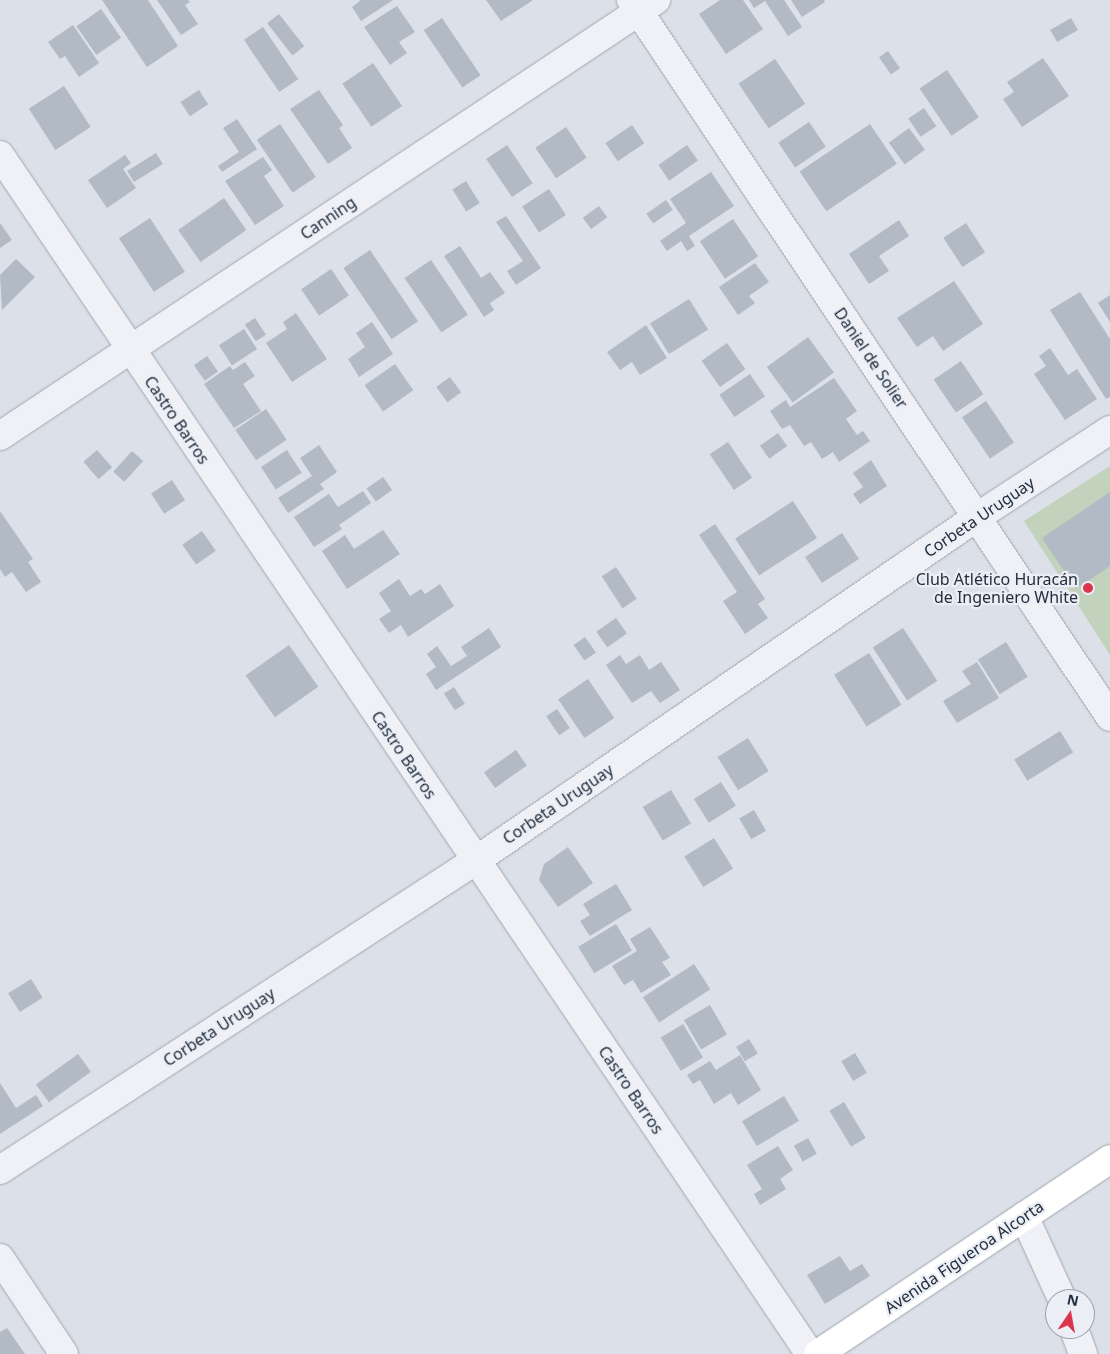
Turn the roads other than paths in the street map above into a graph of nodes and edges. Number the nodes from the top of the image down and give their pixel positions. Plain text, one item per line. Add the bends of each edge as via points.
1 (642, 4) edge
2 (0, 155) edge
3 (130, 350) junction
4 (1110, 430) edge
5 (0, 436) edge
6 (978, 517) junction
7 (1110, 717) edge
8 (475, 861) junction
9 (1110, 1159) edge
10 (0, 1170) edge
11 (1024, 1216) junction
12 (0, 1258) edge
13 (1057, 1289) edge
14 (1078, 1339) edge
15 (64, 1354) edge
16 (810, 1354) edge
17 (818, 1354) edge
18 (1083, 1354) edge

1 - 3 street, Canning
1 - 6 street, Daniel de Solier
2 - 3 street, Castro Barros
3 - 5 street, Canning
3 - 8 street, Castro Barros
4 - 6 street, Corbeta Uruguay
6 - 7 street, Daniel de Solier
6 - 8 street, Corbeta Uruguay
8 - 10 street, Corbeta Uruguay
8 - 16 street, Castro Barros
9 - 11 main road, Avenida Figueroa Alcorta
11 - 13 street
11 - 17 main road, Avenida Figueroa Alcorta
12 - 15 street
14 - 18 street

